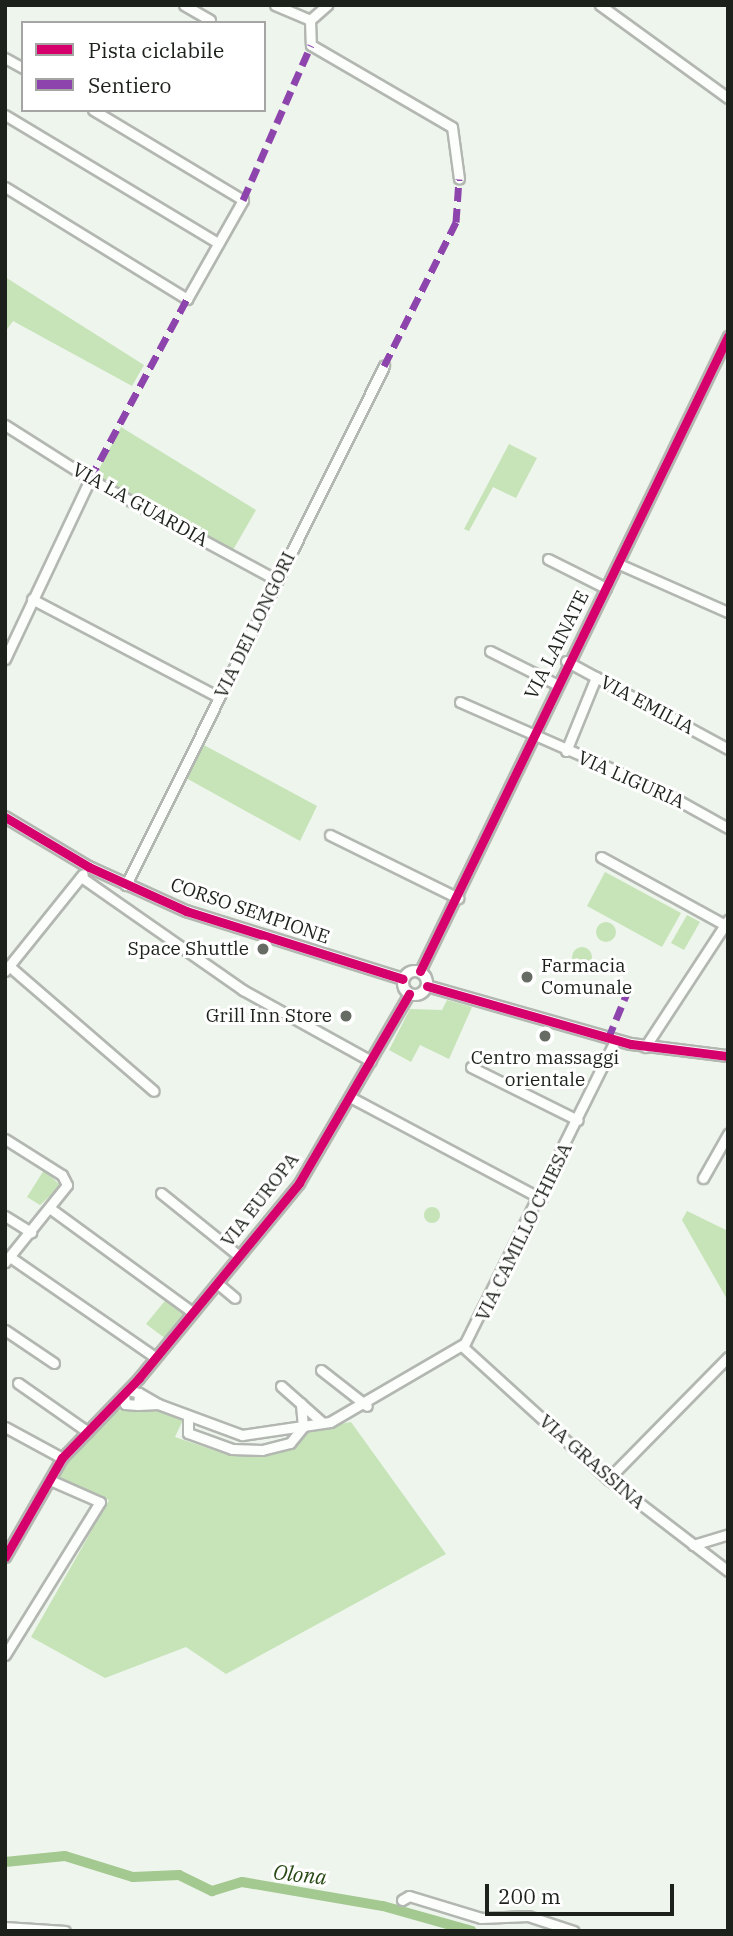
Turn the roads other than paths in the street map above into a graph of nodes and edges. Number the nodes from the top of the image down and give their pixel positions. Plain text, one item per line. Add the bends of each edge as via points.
1 (184, 5) edge
2 (275, 5) edge
3 (327, 5) edge
4 (600, 5) edge
5 (210, 20) dead end
6 (310, 20) junction
7 (5, 58) edge
8 (21, 67) edge
9 (728, 98) edge
10 (96, 112) edge
11 (5, 115) edge
12 (459, 179) dead end
13 (5, 187) edge
14 (218, 243) junction
15 (728, 336) edge
16 (384, 366) dead end
17 (5, 425) edge
18 (90, 479) junction
19 (548, 559) dead end
20 (619, 564) junction
21 (277, 580) junction
22 (606, 588) junction
23 (32, 599) junction
24 (728, 612) edge
25 (490, 651) dead end
26 (5, 659) edge
27 (566, 661) junction
28 (596, 677) junction
29 (554, 684) junction
30 (200, 692) junction
31 (219, 697) junction
32 (460, 702) dead end
33 (214, 708) junction
34 (532, 737) junction
35 (728, 749) edge
36 (566, 751) junction
37 (5, 817) edge
38 (728, 828) edge
39 (330, 835) dead end
40 (601, 857) dead end
41 (89, 867) junction
42 (81, 877) junction
43 (126, 885) junction
44 (458, 898) junction
45 (726, 922) edge
46 (7, 969) edge
47 (420, 971) junction
48 (403, 979) junction
49 (427, 986) junction
50 (409, 993) junction
51 (615, 1041) junction
52 (645, 1047) junction
53 (728, 1056) edge
54 (371, 1061) junction
55 (471, 1068) dead end
56 (154, 1090) dead end
57 (350, 1097) junction
58 (578, 1120) junction
59 (728, 1134) edge
60 (5, 1139) edge
61 (703, 1178) dead end
62 (161, 1193) dead end
63 (542, 1199) junction
64 (51, 1209) junction
65 (5, 1216) edge
66 (31, 1232) junction
67 (239, 1256) junction
68 (8, 1259) edge
69 (216, 1283) junction
70 (235, 1298) dead end
71 (192, 1312) junction
72 (5, 1330) edge
73 (461, 1346) junction
74 (155, 1357) junction
75 (728, 1357) edge
76 (54, 1363) dead end
77 (321, 1370) dead end
78 (18, 1383) dead end
79 (281, 1386) dead end
80 (132, 1392) junction
81 (300, 1403) junction
82 (158, 1404) junction
83 (134, 1406) junction
84 (367, 1406) junction
85 (108, 1410) junction
86 (188, 1417) junction
87 (323, 1423) junction
88 (5, 1427) edge
89 (303, 1427) junction
90 (88, 1432) junction
91 (62, 1458) junction
92 (608, 1479) junction
93 (50, 1480) junction
94 (728, 1534) edge
95 (693, 1545) junction
96 (5, 1557) edge
97 (728, 1571) edge
98 (5, 1655) edge
99 (402, 1900) dead end
100 (5, 1927) edge
101 (40, 1929) edge
102 (65, 1931) edge
103 (574, 1931) edge

1 - 5 street
2 - 6 street
3 - 6 street
4 - 9 street
6 - 12 street via 311,45 452,127
7 - 8 street
10 - 14 street via 243,200
11 - 14 street
13 - 14 street via 187,299
15 - 20 street, VIA LAINATE
16 - 21 street, VIA DEI LONGORI
17 - 18 street, VIA LA GUARDIA
18 - 21 street, VIA LA GUARDIA
18 - 23 street
19 - 22 street
20 - 22 street, VIA LAINATE
20 - 24 street
21 - 31 street, VIA DEI LONGORI
22 - 27 street, VIA LAINATE
23 - 26 street
23 - 30 street
25 - 29 street
27 - 28 street, VIA EMILIA
27 - 29 street, VIA LAINATE
28 - 35 street, VIA EMILIA
28 - 36 street
29 - 34 street, VIA LAINATE
30 - 31 street
30 - 33 street
31 - 33 street, VIA DEI LONGORI
32 - 34 street, VIA LIGURIA
33 - 43 street, VIA DEI LONGORI
34 - 36 street, VIA LIGURIA
34 - 44 street, VIA LAINATE
36 - 38 street, VIA LIGURIA via 656,788
37 - 41 main road, CORSO SEMPIONE
39 - 44 street
40 - 45 street
41 - 42 street
41 - 43 main road, CORSO SEMPIONE
42 - 46 street
42 - 54 street via 247,992
43 - 48 main road, CORSO SEMPIONE via 210,920
44 - 47 street, VIA LAINATE
45 - 52 street
46 - 56 street
47 - 48 main road
47 - 49 main road
48 - 50 main road
49 - 50 main road
49 - 51 main road
50 - 54 street, VIA EUROPA
51 - 52 main road
51 - 58 street, VIA CAMILLO CHIESA
52 - 53 main road
54 - 57 street, VIA EUROPA
55 - 58 street
57 - 63 street
57 - 67 street, VIA EUROPA via 299,1183
58 - 63 street, VIA CAMILLO CHIESA
59 - 61 street
60 - 64 street via 65,1178 66,1190
62 - 67 street
63 - 73 street, VIA CAMILLO CHIESA via 478,1328
64 - 66 street
64 - 71 street
65 - 66 street
66 - 68 street
67 - 69 street, VIA EUROPA
68 - 74 street
69 - 70 street
69 - 71 street, VIA EUROPA
71 - 74 street, VIA EUROPA
72 - 76 street
73 - 84 street, VIA CAMILLO CHIESA
73 - 92 street, VIA GRASSINA
74 - 80 street, VIA EUROPA
75 - 92 street
77 - 84 street
78 - 90 street
79 - 81 street
80 - 82 street, VIA CAMILLO CHIESA
80 - 83 street
80 - 83 street
80 - 85 street, VIA EUROPA
81 - 87 street
81 - 89 street
82 - 83 street, VIA CAMILLO CHIESA
82 - 86 street, VIA CAMILLO CHIESA
83 - 85 street
84 - 87 street, VIA CAMILLO CHIESA
85 - 90 street, VIA EUROPA
86 - 89 street, VIA CAMILLO CHIESA via 242,1435
86 - 89 street via 188,1433 241,1450 286,1446
87 - 89 street, VIA CAMILLO CHIESA
88 - 91 street
90 - 91 street, VIA EUROPA
91 - 93 street, VIA EUROPA
92 - 95 street, VIA GRASSINA
93 - 96 street, VIA EUROPA
93 - 98 street via 100,1502
94 - 95 street
95 - 97 street, VIA GRASSINA
99 - 103 street via 409,1896 481,1918 528,1916
100 - 101 street
101 - 102 street

